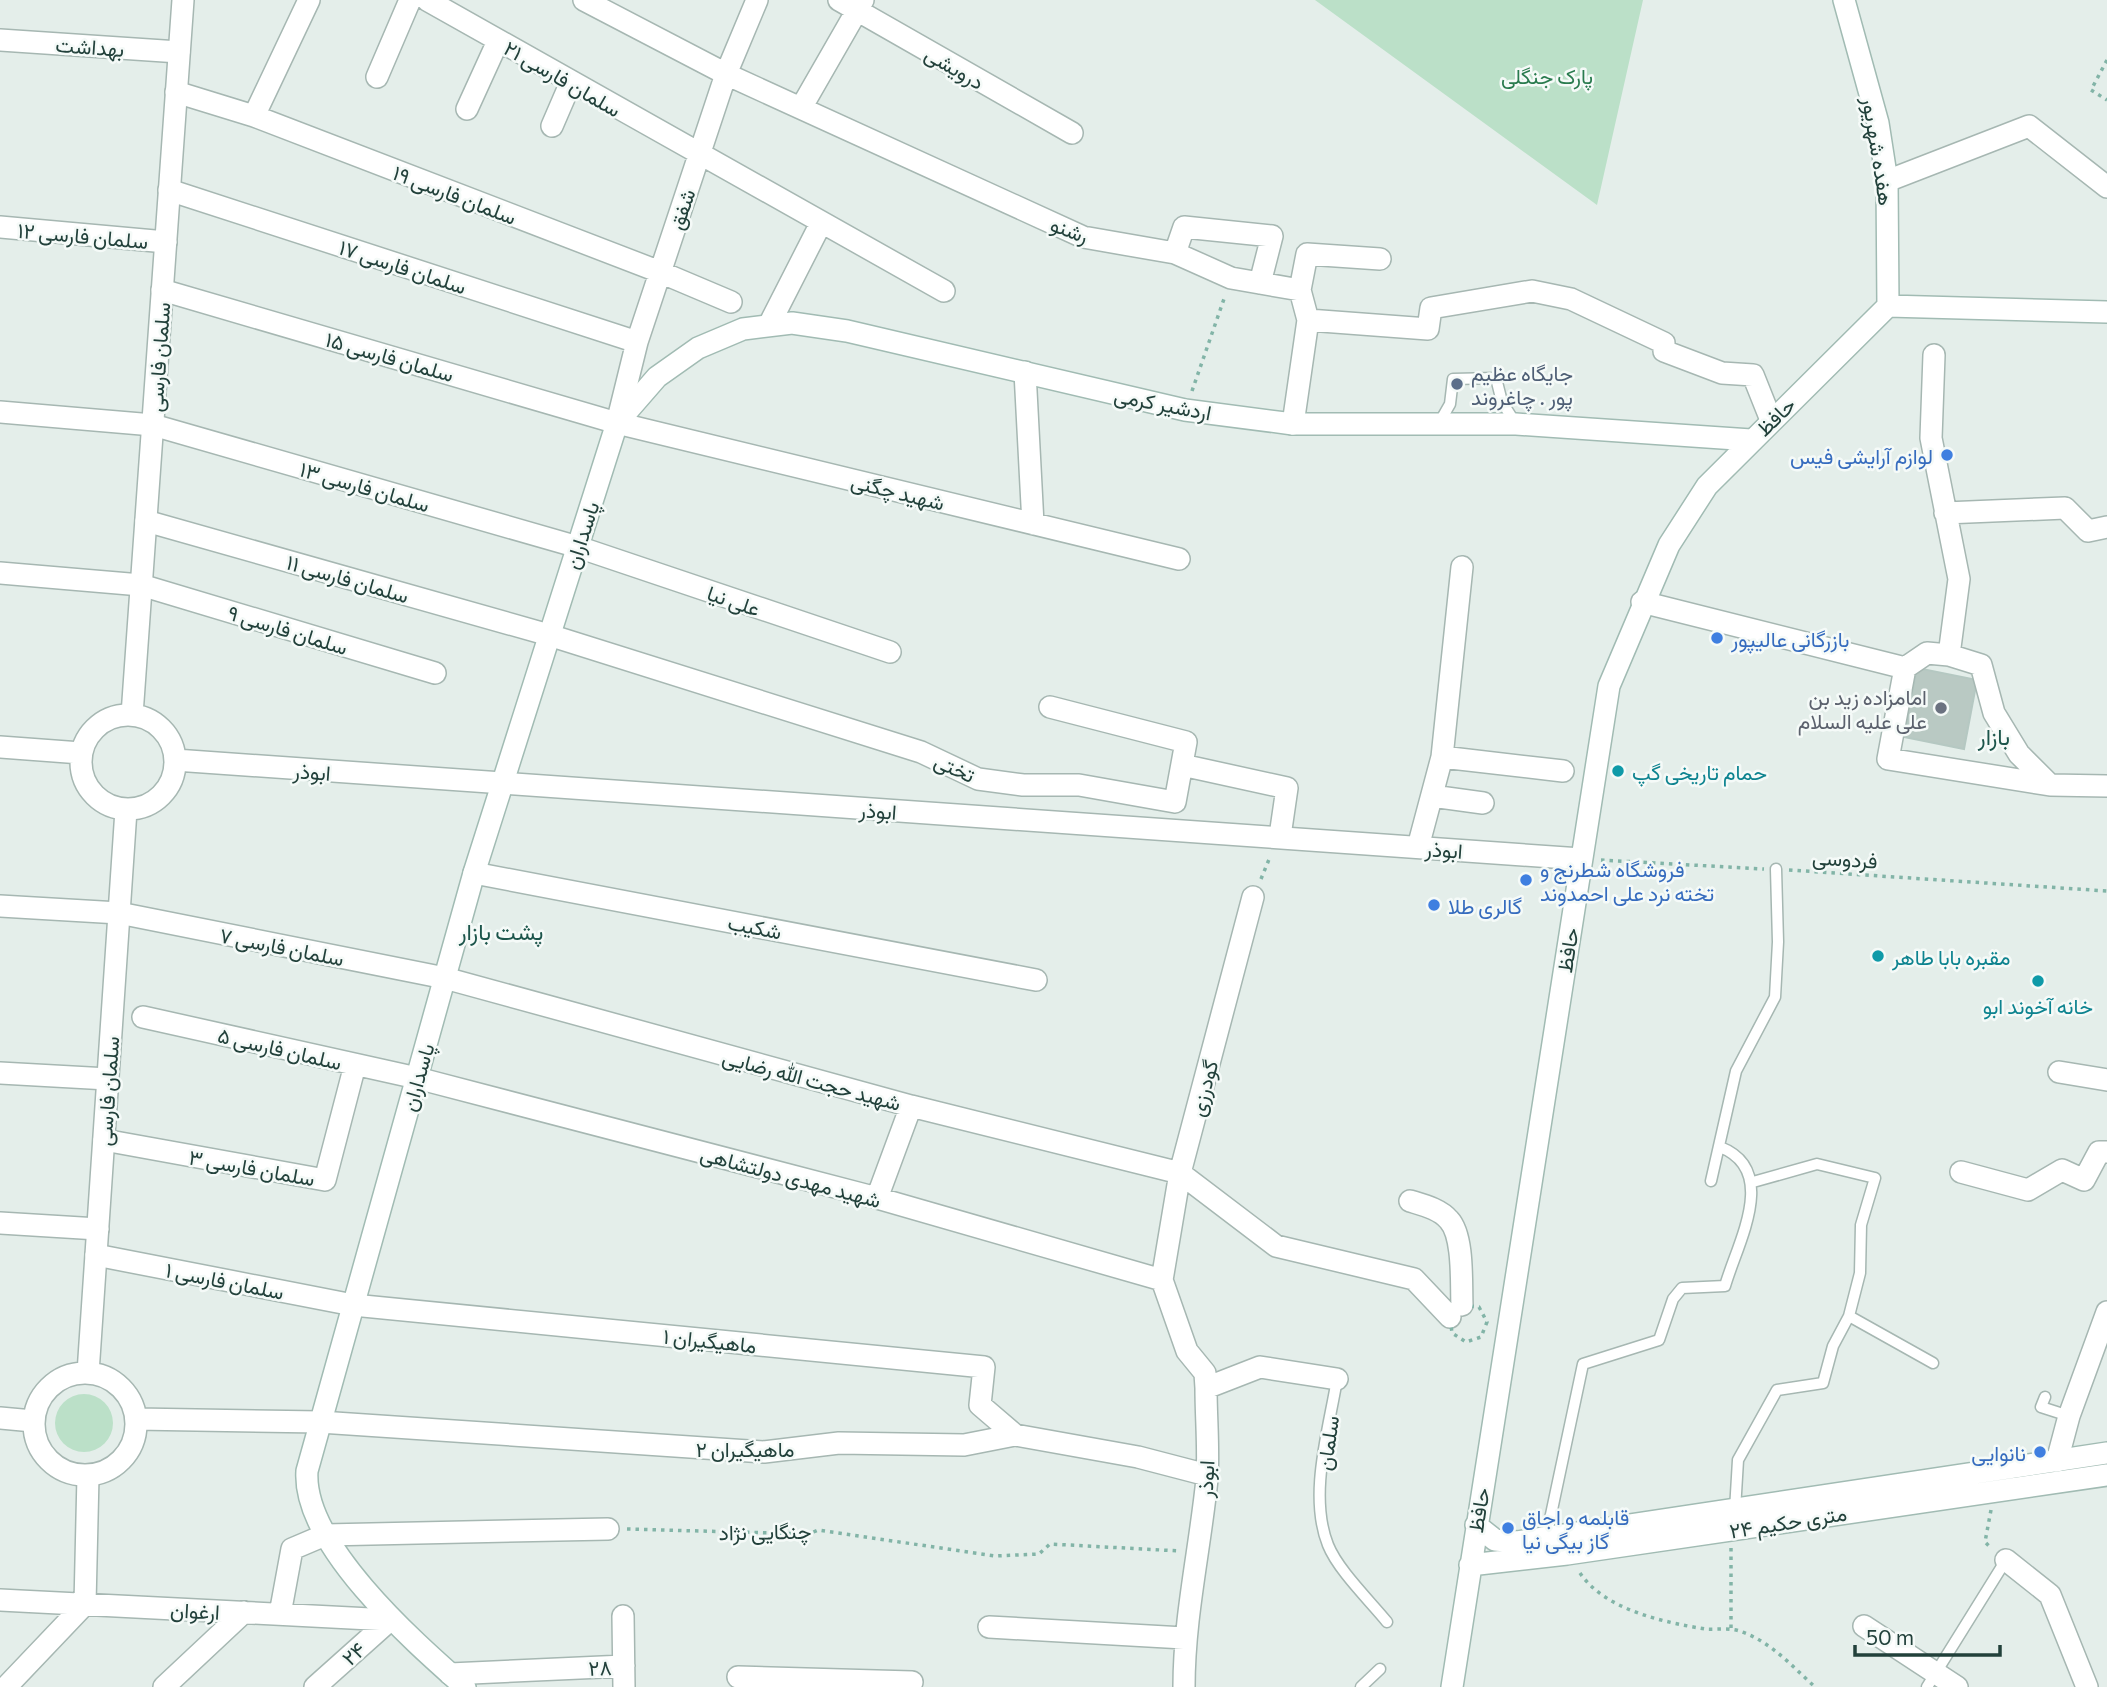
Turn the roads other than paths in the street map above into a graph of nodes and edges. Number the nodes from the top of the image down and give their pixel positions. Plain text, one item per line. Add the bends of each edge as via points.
1 (183, 0) edge
2 (309, 0) edge
3 (410, 0) edge
4 (427, 0) edge
5 (584, 0) edge
6 (757, 0) edge
7 (1844, 0) edge
8 (853, 3) edge
9 (0, 40) edge
10 (498, 41) junction
11 (179, 52) junction
12 (726, 75) junction
13 (377, 77) dead end
14 (571, 82) junction
15 (176, 92) junction
16 (801, 108) junction
17 (467, 109) dead end
18 (254, 116) junction
19 (552, 126) dead end
20 (1072, 134) dead end
21 (699, 155) junction
22 (1887, 181) junction
23 (2107, 187) edge
24 (169, 190) junction
25 (821, 223) junction
26 (0, 228) edge
27 (166, 242) junction
28 (1175, 253) junction
29 (1380, 259) dead end
30 (660, 272) junction
31 (1260, 283) junction
32 (162, 290) junction
33 (1300, 290) junction
34 (944, 291) dead end
35 (731, 302) dead end
36 (1888, 306) junction
37 (2107, 312) edge
38 (1308, 320) junction
39 (770, 323) junction
40 (637, 342) junction
41 (1934, 355) dead end
42 (1025, 372) junction
43 (0, 412) edge
44 (1772, 420) junction
45 (617, 423) junction
46 (1293, 424) junction
47 (1516, 424) junction
48 (153, 425) junction
49 (1438, 425) junction
50 (1751, 440) junction
51 (1945, 513) junction
52 (146, 521) junction
53 (1034, 524) junction
54 (2107, 527) edge
55 (578, 547) junction
56 (1179, 559) dead end
57 (1461, 567) dead end
58 (0, 573) edge
59 (141, 585) junction
60 (1642, 602) junction
61 (550, 635) junction
62 (890, 652) dead end
63 (1949, 655) junction
64 (1905, 668) junction
65 (435, 673) dead end
66 (1050, 707) dead end
67 (132, 715) junction
68 (0, 747) edge
69 (81, 753) junction
70 (1442, 757) junction
71 (175, 760) junction
72 (1182, 765) junction
73 (1563, 771) dead end
74 (2050, 785) junction
75 (502, 786) junction
76 (2107, 786) edge
77 (1432, 796) junction
78 (1483, 803) dead end
79 (126, 810) junction
80 (1280, 836) junction
81 (1418, 847) junction
82 (1581, 859) junction
83 (1776, 869) road end
84 (474, 873) junction
85 (1253, 897) road end
86 (0, 906) edge
87 (119, 913) junction
88 (445, 978) junction
89 (1036, 980) dead end
90 (142, 1017) dead end
91 (355, 1065) junction
92 (2059, 1072) dead end
93 (0, 1073) edge
94 (417, 1078) junction
95 (108, 1079) junction
96 (2107, 1080) edge
97 (911, 1106) junction
98 (104, 1140) junction
99 (1720, 1147) junction
100 (2107, 1152) edge
101 (1961, 1172) dead end
102 (1181, 1173) junction
103 (1711, 1181) dead end
104 (1753, 1182) junction
105 (877, 1198) junction
106 (1410, 1201) dead end
107 (0, 1223) edge
108 (98, 1229) junction
109 (96, 1255) junction
110 (1162, 1280) junction
111 (353, 1305) junction
112 (2107, 1312) edge
113 (1849, 1316) junction
114 (1933, 1363) dead end
115 (88, 1373) junction
116 (1337, 1379) joint
117 (1206, 1388) junction
118 (2045, 1397) dead end
119 (2069, 1416) junction
120 (0, 1418) edge
121 (136, 1419) junction
122 (33, 1420) junction
123 (320, 1422) junction
124 (1014, 1435) junction
125 (2107, 1453) edge
126 (2057, 1461) junction
127 (1207, 1475) junction
128 (2107, 1475) edge
129 (89, 1476) junction
130 (1733, 1520) junction
131 (1476, 1525) junction
132 (608, 1529) road end
133 (326, 1535) junction
134 (1546, 1538) junction
135 (2006, 1560) joint
136 (1470, 1565) junction
137 (0, 1600) edge
138 (85, 1604) junction
139 (244, 1612) junction
140 (280, 1614) junction
141 (623, 1616) dead end
142 (390, 1619) junction
143 (1387, 1622) dead end
144 (1864, 1626) dead end
145 (989, 1627) dead end
146 (1184, 1638) junction
147 (1380, 1669) dead end
148 (624, 1676) edge
149 (738, 1677) dead end
150 (1931, 1681) edge
151 (912, 1682) dead end
152 (801, 1683) edge
153 (460, 1684) edge
154 (6, 1687) edge
155 (164, 1687) edge
156 (315, 1687) edge
157 (1184, 1687) edge
158 (1361, 1687) edge
159 (1452, 1687) edge
160 (1957, 1687) edge
161 (2087, 1687) edge

1 - 11 street, سلمان فارسی
2 - 18 street
3 - 13 street
4 - 10 street, سلمان فارسی ۲۱
5 - 12 street, رشنو
6 - 12 street, شفق
7 - 22 street, هفده شهریور via 1872,97
8 - 16 street
8 - 20 street, درویشی
9 - 11 street, بهداشت
10 - 14 street, سلمان فارسی ۲۱
10 - 17 street
11 - 15 street, سلمان فارسی
12 - 16 street, رشنو
12 - 21 street, شفق
14 - 19 street
14 - 21 street, سلمان فارسی ۲۱
15 - 18 street, سلمان فارسی ۱۹
15 - 24 street, سلمان فارسی
16 - 28 street, رشنو via 1083,237
18 - 30 street, سلمان فارسی ۱۹
21 - 25 street, سلمان فارسی ۲۱
21 - 30 street, شفق
22 - 23 street via 2029,126
22 - 36 street, هفده شهریور
24 - 27 street, سلمان فارسی
24 - 40 street, سلمان فارسی ۱۷
25 - 34 street, سلمان فارسی ۲۱
25 - 39 street
26 - 27 street, سلمان فارسی ۱۲
27 - 32 street, سلمان فارسی
28 - 31 street, رشنو via 1231,278
28 - 31 street via 1184,227 1272,236
29 - 33 street via 1307,254
30 - 35 street, سلمان فارسی ۱۹
30 - 40 street, شفق
31 - 33 street, رشنو
32 - 45 street, سلمان فارسی ۱۵
32 - 48 street, سلمان فارسی
33 - 38 street
36 - 37 street
36 - 44 street, حافظ
38 - 44 street via 1428,329 1431,308 1532,290 1571,299 1664,343 1664,352 1722,373 1753,375
38 - 46 street
39 - 42 street, اردشیر کرمی via 847,331
39 - 45 street, اردشیر کرمی via 698,348 656,377
40 - 45 street, شفق
41 - 51 street via 1931,438
42 - 46 street, اردشیر کرمی via 1185,410
42 - 53 street
43 - 48 street, سلمان فارسی ۱۳
44 - 50 street, حافظ
45 - 53 street, شهید چگنی
45 - 55 street, پاسداران
46 - 49 street, اردشیر کرمی
47 - 49 street, اردشیر کرمی
47 - 49 lane via 1502,402 1496,378 1467,378 1453,379 1450,404
47 - 50 street, اردشیر کرمی
48 - 52 street, سلمان فارسی
48 - 55 street, سلمان فارسی ۱۳
50 - 60 street, حافظ via 1707,486 1669,545
51 - 54 street via 2065,508 2088,531
51 - 63 street via 1959,579
52 - 59 street, سلمان فارسی
52 - 61 street, سلمان فارسی ۱۱
53 - 56 street, شهید چگنی
55 - 61 street, پاسداران
55 - 62 street, علی نیا
57 - 70 street
58 - 59 street, سلمان فارسی ۹
59 - 65 street, سلمان فارسی ۹
59 - 67 street, سلمان فارسی
60 - 64 street
60 - 82 street, حافظ via 1609,686
61 - 72 street, تختی via 921,752 978,779 1079,785 1175,802
61 - 75 street, پاسداران
63 - 64 street via 1927,653
63 - 74 street via 1981,665 1994,713 2019,754
64 - 74 street via 1888,759
66 - 72 street, تختی via 1186,742
67 - 69 street via 99,725 85,740
67 - 71 street via 157,725 167,735
68 - 69 street
69 - 79 street via 80,769 96,798
70 - 73 street
70 - 77 street
71 - 75 street, ابوذر
71 - 79 street via 166,790 148,804
72 - 80 street via 1287,788
74 - 76 street
75 - 80 street, ابوذر
75 - 84 street, پاسداران
77 - 78 street
77 - 81 street
79 - 87 street, سلمان فارسی
80 - 81 street, ابوذر
81 - 82 street, ابوذر
82 - 131 street, حافظ
83 - 99 lane via 1775,997 1735,1071
84 - 88 street, پاسداران
84 - 89 street, شکیب
85 - 102 street, گودرزی
86 - 87 street, سلمان فارسی ۷
87 - 88 street, سلمان فارسی ۷
87 - 95 street, سلمان فارسی
88 - 94 street, پاسداران
88 - 97 street, شهید حجت الله رضایی
90 - 91 street, سلمان فارسی ۵
91 - 94 street, سلمان فارسی ۵
91 - 98 street, سلمان فارسی ۳ via 326,1180
92 - 96 street
93 - 95 street
94 - 105 street, شهید مهدی دولتشاهی
94 - 111 street, پاسداران
95 - 98 street, سلمان فارسی
97 - 102 street, شهید حجت الله رضایی
97 - 105 street
98 - 108 street, سلمان فارسی
99 - 103 lane
99 - 104 lane via 1735,1153
100 - 101 street via 2099,1152 2084,1180 2062,1170 2028,1190
102 - 106 street via 1276,1246 1414,1279 1456,1311 1459,1249 1450,1220
102 - 110 street, گودرزی
104 - 113 lane via 1817,1164 1875,1178 1861,1225 1860,1273
104 - 134 lane via 1750,1212 1725,1286 1682,1288 1672,1299 1659,1340 1583,1364
105 - 110 street, شهید مهدی دولتشاهی
107 - 108 street
108 - 109 street, سلمان فارسی
109 - 111 street, سلمان فارسی ۱
109 - 115 street, سلمان فارسی
110 - 117 street, ابوذر via 1187,1351 1205,1373
111 - 123 street, پاسداران
111 - 124 street, ماهیگیران ۱ via 984,1367 980,1405
112 - 119 street
113 - 114 lane
113 - 130 lane via 1833,1346 1822,1383 1777,1390 1738,1460
115 - 121 street via 115,1382
115 - 122 street via 51,1385
116 - 117 street, سلمان via 1260,1367
116 - 143 lane, سلمان via 1323,1468 1321,1508 1327,1543
117 - 127 street, ابوذر
118 - 119 lane via 2041,1407
119 - 126 street
120 - 122 street
121 - 123 street, ماهیگیران ۲
121 - 129 street via 136,1433 124,1457 102,1473
122 - 129 street via 34,1435 48,1461 74,1475
123 - 124 street, ماهیگیران ۲ via 764,1452 839,1443 964,1445
123 - 133 street, پاسداران via 306,1486
124 - 127 street, ماهیگیران ۲ via 1138,1457
125 - 126 street, ۲۴ متری حکیم
126 - 130 street, ۲۴ متری حکیم
127 - 146 street, ابوذر
128 - 130 street, ۲۴ متری حکیم
129 - 138 street
130 - 134 street, ۲۴ متری حکیم
130 - 136 street, ۲۴ متری حکیم via 1567,1554
131 - 134 street, ۲۴ متری حکیم via 1495,1539
131 - 136 street, حافظ
132 - 133 street
133 - 140 street via 292,1549
133 - 142 street, پاسداران
135 - 150 lane
135 - 161 street via 2050,1595
136 - 159 street, حافظ
137 - 138 street, ارغوان
138 - 139 street, ارغوان
138 - 154 street
139 - 140 street, ارغوان
139 - 155 street
140 - 142 street, ارغوان
141 - 148 street
142 - 153 street, پاسداران
142 - 156 street, ۲۴
144 - 150 street
145 - 146 street
146 - 157 street, ابوذر
147 - 158 lane
148 - 153 street, ۲۸
149 - 152 street
150 - 160 street
151 - 152 street

